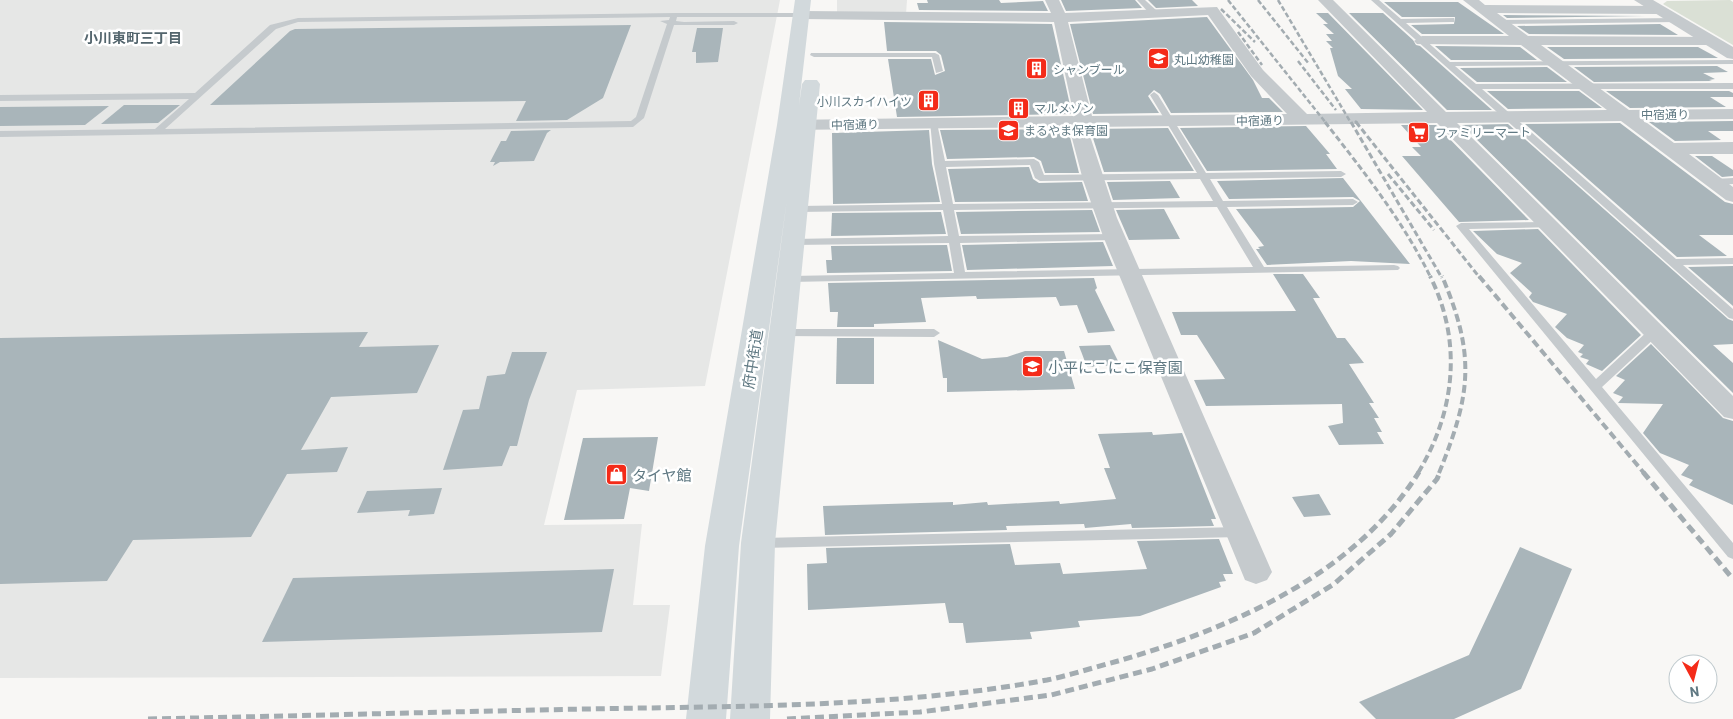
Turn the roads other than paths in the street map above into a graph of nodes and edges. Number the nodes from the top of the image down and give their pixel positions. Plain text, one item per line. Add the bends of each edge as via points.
1 (913, 0) edge
2 (1052, 0) edge
3 (1141, 0) edge
4 (1324, 0) edge
5 (1374, 0) edge
6 (1642, 0) edge
7 (1476, 4) edge
8 (1658, 10) junction
9 (812, 12) edge
10 (1154, 13) junction
11 (912, 16) junction
12 (1060, 18) junction
13 (672, 19) junction
14 (1451, 20) dead end
15 (1675, 20) junction
16 (1398, 21) junction
17 (1499, 22) junction
18 (1524, 40) junction
19 (1709, 40) junction
20 (1422, 41) junction
21 (1733, 54) edge
22 (814, 55) junction
23 (1733, 62) edge
24 (1554, 63) junction
25 (1449, 64) junction
26 (939, 71) dead end
27 (1733, 86) edge
28 (1474, 87) junction
29 (1587, 87) junction
30 (1154, 95) dead end
31 (197, 96) junction
32 (0, 98) edge
33 (1624, 114) junction
34 (1733, 114) edge
35 (1506, 115) junction
36 (1439, 116) junction
37 (1302, 119) junction
38 (1169, 120) junction
39 (1080, 122) junction
40 (933, 123) junction
41 (797, 125) junction
42 (157, 132) junction
43 (0, 134) edge
44 (1733, 148) edge
45 (1670, 149) junction
46 (939, 164) junction
47 (1340, 174) dead end
48 (1204, 176) junction
49 (1093, 178) junction
50 (1714, 182) junction
51 (1733, 182) edge
52 (1733, 196) edge
53 (1353, 202) dead end
54 (1221, 204) junction
55 (1101, 205) junction
56 (947, 208) junction
57 (798, 209) junction
58 (1548, 224) junction
59 (1113, 237) junction
60 (954, 239) junction
61 (794, 242) junction
62 (1733, 261) edge
63 (1673, 262) junction
64 (1394, 268) dead end
65 (1260, 270) junction
66 (1131, 273) junction
67 (960, 274) junction
68 (790, 279) junction
69 (1728, 306) edge
70 (1733, 314) edge
71 (784, 333) junction
72 (934, 333) dead end
73 (1653, 333) junction
74 (1594, 387) junction
75 (1733, 411) edge
76 (1240, 532) junction
77 (758, 544) junction
78 (1733, 552) edge
79 (1256, 572) dead end
80 (706, 719) edge
81 (750, 719) edge

1 - 11 street
2 - 12 street
3 - 10 lane
4 - 36 street
5 - 16 lane
6 - 8 street
7 - 8 street
7 - 17 street
8 - 15 street
9 - 11 street
9 - 13 lane via 684,24
9 - 22 main road, 府中街道
9 - 41 main road, 府中街道
10 - 12 street
10 - 37 street via 1212,10 1257,73
11 - 12 street
12 - 39 street
13 - 31 lane via 640,15 284,22 273,27
13 - 42 lane via 640,118 633,124
14 - 16 lane
15 - 17 lane
15 - 19 street
16 - 20 lane
17 - 18 street
18 - 19 street
18 - 20 street
18 - 24 street
19 - 21 street
20 - 25 lane
22 - 26 lane via 935,55
22 - 41 main road, 府中街道
23 - 24 lane
24 - 25 lane
24 - 29 street
25 - 28 lane
27 - 29 lane
28 - 29 lane
28 - 35 lane
29 - 33 street
30 - 38 lane
31 - 32 lane
31 - 42 lane
33 - 34 street, 中宿通り
33 - 35 street, 中宿通り
33 - 45 street
35 - 36 street, 中宿通り
35 - 63 lane
36 - 37 street, 中宿通り
36 - 58 street
37 - 38 street, 中宿通り
38 - 39 street, 中宿通り
38 - 48 lane
39 - 40 street, 中宿通り
39 - 49 street
40 - 41 street, 中宿通り
40 - 46 lane
41 - 57 main road, 府中街道
41 - 80 main road, 府中街道 via 722,546
42 - 43 lane
44 - 45 street
45 - 50 street
46 - 49 lane via 1034,162 1040,178
46 - 56 lane
47 - 48 lane
48 - 49 lane
48 - 54 lane
49 - 55 street
50 - 51 lane
50 - 52 street
53 - 54 lane
54 - 55 lane
54 - 65 lane
55 - 56 lane
55 - 59 street
56 - 57 lane
56 - 60 lane
57 - 61 main road, 府中街道
58 - 73 street
58 - 74 lane via 1460,226
59 - 60 lane
59 - 66 street
60 - 61 lane
60 - 67 lane
61 - 68 main road, 府中街道
62 - 63 lane
63 - 69 lane
64 - 65 lane
65 - 66 lane
66 - 67 lane
66 - 76 street
67 - 68 lane
68 - 71 main road, 府中街道
69 - 70 lane
71 - 72 lane
71 - 77 main road, 府中街道
73 - 74 lane
73 - 75 street
74 - 78 lane
76 - 77 lane
76 - 79 street
77 - 81 main road, 府中街道

